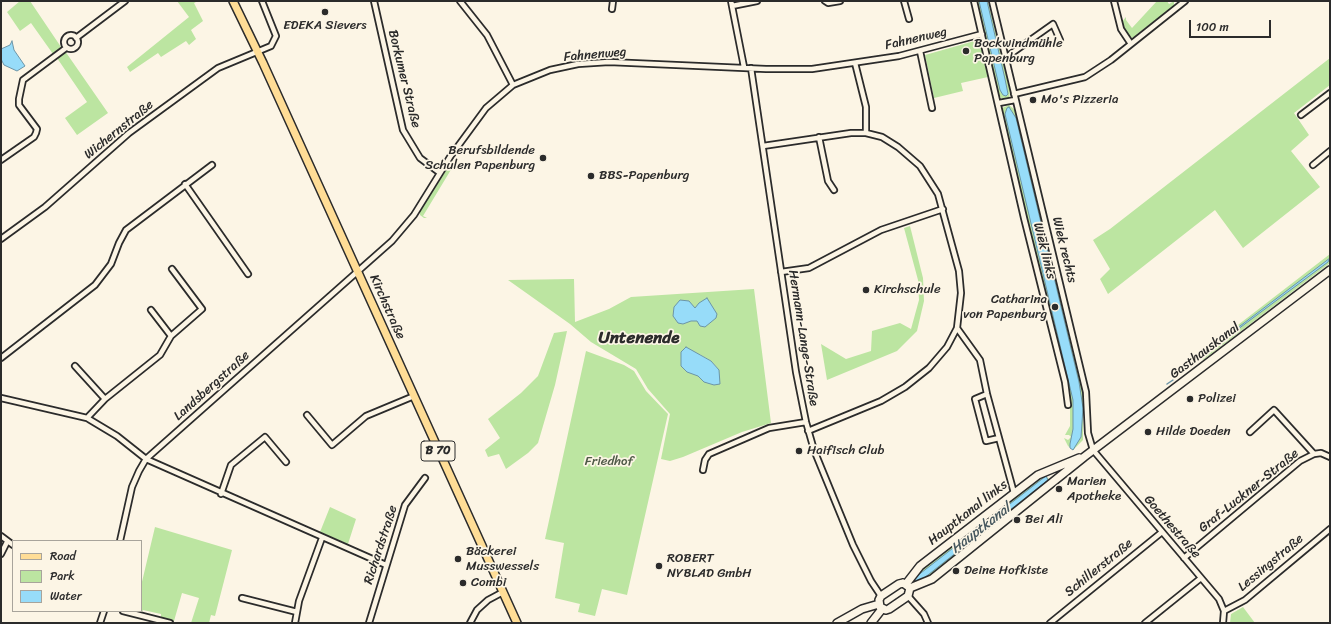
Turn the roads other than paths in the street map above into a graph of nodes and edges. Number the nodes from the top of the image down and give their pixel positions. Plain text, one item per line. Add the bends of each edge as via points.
1 (125, 1) edge
2 (233, 1) edge
3 (262, 1) edge
4 (374, 1) edge
5 (461, 1) edge
6 (614, 1) edge
7 (757, 1) edge
8 (825, 1) edge
9 (840, 1) edge
10 (904, 1) edge
11 (974, 1) edge
12 (992, 1) edge
13 (1114, 1) edge
14 (1185, 1) edge
15 (1179, 3) edge
16 (731, 4) edge
17 (612, 9) dead end
18 (909, 19) dead end
19 (982, 34) junction
20 (76, 38) junction
21 (1060, 40) dead end
22 (1131, 44) junction
23 (66, 48) junction
24 (920, 51) junction
25 (258, 52) junction
26 (1005, 58) junction
27 (855, 63) junction
28 (744, 67) junction
29 (751, 68) junction
30 (513, 85) junction
31 (1330, 93) edge
32 (1014, 94) junction
33 (1015, 100) junction
34 (999, 103) junction
35 (932, 108) dead end
36 (1301, 115) dead end
37 (866, 133) junction
38 (819, 137) junction
39 (763, 146) junction
40 (1330, 151) edge
41 (1, 160) edge
42 (212, 165) dead end
43 (1313, 165) dead end
44 (440, 173) junction
45 (185, 184) junction
46 (834, 190) dead end
47 (943, 209) junction
48 (1, 239) edge
49 (172, 269) dead end
50 (1330, 270) edge
51 (358, 271) junction
52 (781, 272) junction
53 (248, 274) dead end
54 (151, 310) dead end
55 (958, 328) junction
56 (171, 336) junction
57 (1, 358) edge
58 (76, 366) dead end
59 (987, 394) junction
60 (414, 396) junction
61 (1, 398) edge
62 (105, 399) junction
63 (1068, 405) dead end
64 (307, 415) dead end
65 (87, 418) junction
66 (806, 422) junction
67 (808, 431) junction
68 (1250, 432) dead end
69 (999, 438) junction
70 (1093, 450) junction
71 (1314, 454) junction
72 (1330, 456) edge
73 (146, 460) junction
74 (286, 462) dead end
75 (1051, 469) junction
76 (703, 470) dead end
77 (425, 478) dead end
78 (1055, 482) junction
79 (1014, 493) junction
80 (221, 494) junction
81 (1330, 529) edge
82 (1162, 532) junction
83 (1, 536) edge
84 (322, 538) junction
85 (120, 540) edge
86 (7, 542) junction
87 (12, 544) edge
88 (1, 554) edge
89 (1184, 558) junction
90 (386, 565) junction
91 (1202, 578) junction
92 (908, 589) junction
93 (503, 592) junction
94 (881, 596) junction
95 (242, 598) dead end
96 (880, 606) junction
97 (1224, 611) junction
98 (104, 612) edge
99 (127, 612) edge
100 (297, 612) junction
101 (100, 623) edge
102 (170, 623) edge
103 (295, 623) edge
104 (369, 623) edge
105 (470, 623) edge
106 (517, 623) edge
107 (837, 623) edge
108 (871, 623) edge
109 (928, 623) edge
110 (1050, 623) edge
111 (1145, 623) edge
112 (1223, 623) edge

1 - 20 street
2 - 25 main road, Kirchstraße / B 70
3 - 25 street, Wichernstraße via 276,36 271,46
4 - 44 street, Borkumer Straße via 403,130 420,158
5 - 30 street via 487,35
6 - 17 street
7 - 16 street
8 - 9 street
10 - 18 street
11 - 19 street, Wiek links
12 - 26 street, Wiek rechts
13 - 22 street via 1121,30
14 - 15 street
15 - 22 street
16 - 28 street
19 - 24 street, Fahnenweg
19 - 34 street, Wiek links
20 - 23 street via 76,47 72,50
20 - 23 street via 70,35 66,37
21 - 26 street via 1053,24
22 - 32 street via 1085,77
23 - 41 street via 23,80 19,105 37,129 36,133
24 - 27 street, Fahnenweg
24 - 35 street
25 - 48 street, Wichernstraße via 218,68 129,133 45,207
25 - 51 main road, Kirchstraße / B 70
26 - 32 street, Wiek rechts
27 - 29 street, Fahnenweg via 812,69
27 - 37 street via 866,107
28 - 29 street, Fahnenweg
28 - 30 street, Fahnenweg via 609,62 578,64 550,70
29 - 39 street, Hermann-Lange-Straße
30 - 44 street, Fahnenweg via 486,108
31 - 36 street
32 - 33 street, Wiek rechts
33 - 34 street
33 - 70 street, Wiek rechts via 1086,392 1088,433
34 - 63 street, Wiek links via 1024,218 1065,382
37 - 38 street
37 - 47 street via 882,138 910,156 929,179
38 - 39 street
38 - 46 street via 828,180
39 - 52 street, Hermann-Lange-Straße
40 - 43 street
42 - 45 street
44 - 51 street, Fahnenweg via 404,228
45 - 53 street
45 - 57 street via 126,230 112,264 95,285
47 - 52 street via 881,230 809,268
47 - 55 street via 959,271 961,312
49 - 56 street via 202,309
50 - 70 street, Gasthauskanal
51 - 60 main road, Kirchstraße / B 70
51 - 73 street, Landsbergstraße
52 - 66 street, Hermann-Lange-Straße
54 - 56 street
55 - 59 street via 980,360
55 - 67 street via 947,347 929,368 905,387 861,410
56 - 62 street via 160,355
58 - 62 street
59 - 69 street
59 - 69 street via 975,399 986,441
60 - 64 street via 366,416 332,445
60 - 93 main road, Kirchstraße / B 70
61 - 65 street
62 - 65 street
65 - 73 street via 117,436
66 - 67 street, Hermann-Lange-Straße
66 - 76 street via 769,428 709,454
67 - 94 street, Hermann-Lange-Straße via 855,550
68 - 71 street, Graf-Luckner-Straße via 1274,410
69 - 79 street
70 - 75 street, Hauptkanal links
70 - 78 street
70 - 82 street, Goethestraße
71 - 72 street
71 - 89 street, Graf-Luckner-Straße via 1300,461
73 - 80 street
73 - 85 street, Landsbergstraße via 132,487
74 - 80 street via 265,437 231,465
75 - 78 street via 1055,475
75 - 79 street, Hauptkanal links via 1038,475
77 - 90 street, Richardstraße via 405,505
78 - 92 street via 932,579
79 - 92 street, Hauptkanal links via 920,566
80 - 84 street
81 - 97 street, Lessingstraße via 1245,600
82 - 89 street, Goethestraße
82 - 110 street, Schillerstraße
83 - 86 street
84 - 90 street
84 - 100 street
86 - 87 street
86 - 88 street
89 - 91 street, Goethestraße
90 - 104 street, Richardstraße
91 - 97 street, Goethestraße via 1219,599
91 - 111 street
92 - 94 street via 899,584
92 - 96 street via 889,609
92 - 109 street
93 - 105 street via 477,610
93 - 106 main road, Kirchstraße / B 70
94 - 96 street
95 - 100 street
96 - 107 street via 862,609
96 - 108 street
97 - 112 street
98 - 101 street
99 - 102 street
100 - 103 street

